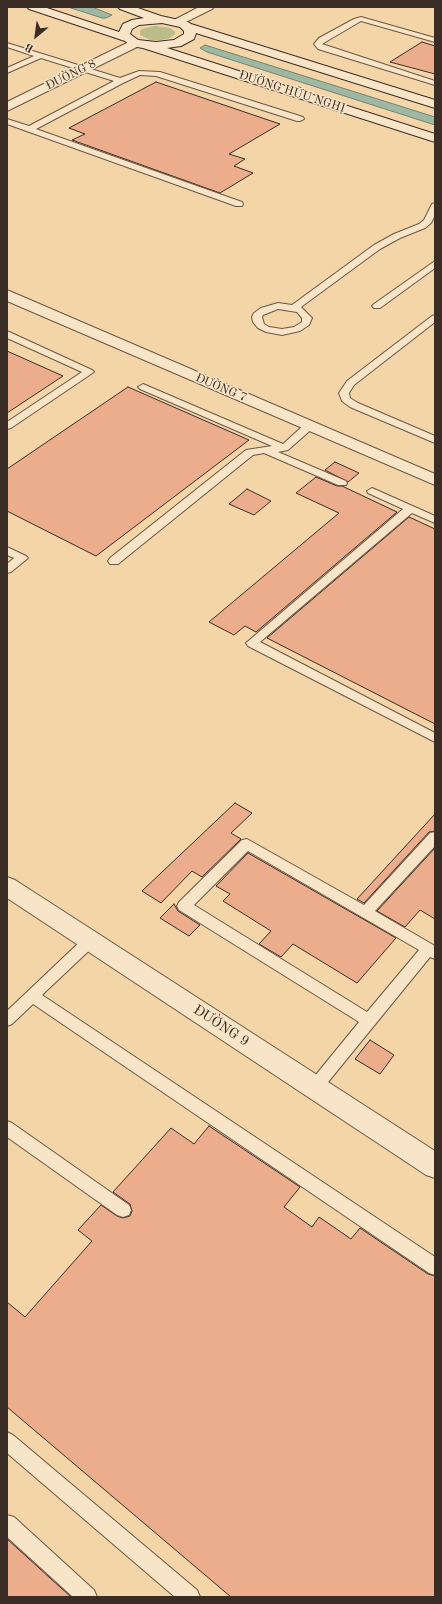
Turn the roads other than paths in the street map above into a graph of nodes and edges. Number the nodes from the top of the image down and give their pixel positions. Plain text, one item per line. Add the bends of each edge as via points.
1 (33, 7) edge
2 (124, 7) edge
3 (208, 7) edge
4 (162, 19) junction
5 (183, 24) junction
6 (131, 40) junction
7 (435, 40) edge
8 (7, 45) edge
9 (148, 46) junction
10 (40, 56) junction
11 (83, 69) junction
12 (7, 71) edge
13 (120, 81) junction
14 (435, 83) edge
15 (435, 104) edge
16 (7, 107) edge
17 (300, 119) dead end
18 (7, 120) edge
19 (30, 129) junction
20 (435, 138) edge
21 (239, 204) dead end
22 (435, 206) edge
23 (435, 264) edge
24 (7, 295) edge
25 (377, 306) dead end
26 (294, 308) junction
27 (435, 318) edge
28 (7, 334) edge
29 (143, 387) dead end
30 (7, 426) edge
31 (309, 426) junction
32 (435, 440) edge
33 (284, 448) junction
34 (265, 450) junction
35 (435, 480) edge
36 (342, 483) dead end
37 (372, 491) dead end
38 (410, 509) junction
39 (435, 520) edge
40 (7, 550) edge
41 (114, 560) dead end
42 (7, 569) edge
43 (435, 738) edge
44 (435, 836) edge
45 (7, 886) edge
46 (366, 913) junction
47 (91, 940) junction
48 (432, 951) edge
49 (32, 996) junction
50 (7, 1020) edge
51 (369, 1021) junction
52 (315, 1087) junction
53 (7, 1128) edge
54 (435, 1166) edge
55 (122, 1210) dead end
56 (435, 1267) edge
57 (7, 1441) edge
58 (7, 1524) edge
59 (87, 1597) edge
60 (190, 1597) edge

1 - 6 main road
2 - 4 main road
3 - 5 main road
4 - 5 main road
4 - 6 main road via 131,25 124,32
5 - 9 main road via 191,33 183,41 164,46
5 - 15 main road
6 - 9 main road
6 - 11 main road, ĐƯỜNG 8
7 - 14 lane via 361,19 318,44 320,47
8 - 10 lane
9 - 20 main road, ĐƯỜNG HỮU NGHỊ
10 - 11 lane
10 - 12 lane
11 - 13 lane
11 - 16 main road, ĐƯỜNG 8
13 - 17 lane via 139,73 157,74
13 - 19 lane
18 - 19 lane
19 - 21 lane
22 - 26 lane via 428,221 422,226 387,241
23 - 25 lane
24 - 31 main road, ĐƯỜNG 7
26 - 26 lane via 278,306 264,310 259,313 258,322 266,329 274,331 297,329 303,326 307,318 300,310
27 - 32 lane via 350,383 344,393 345,399 354,405
28 - 30 lane via 89,372
29 - 33 lane
31 - 33 lane
31 - 35 main road, ĐƯỜNG 7
33 - 34 lane
34 - 36 lane
34 - 41 lane via 250,452
37 - 38 lane
38 - 39 lane
38 - 43 lane via 252,643
40 - 42 lane via 22,558
44 - 46 lane
45 - 47 main road, ĐƯỜNG 9
46 - 48 lane
46 - 51 lane via 247,844 184,906
47 - 49 lane
47 - 52 main road, ĐƯỜNG 9
48 - 51 lane
49 - 50 lane
49 - 56 lane
51 - 52 lane
52 - 54 main road, ĐƯỜNG 9
53 - 55 lane
57 - 60 lane
58 - 59 lane

